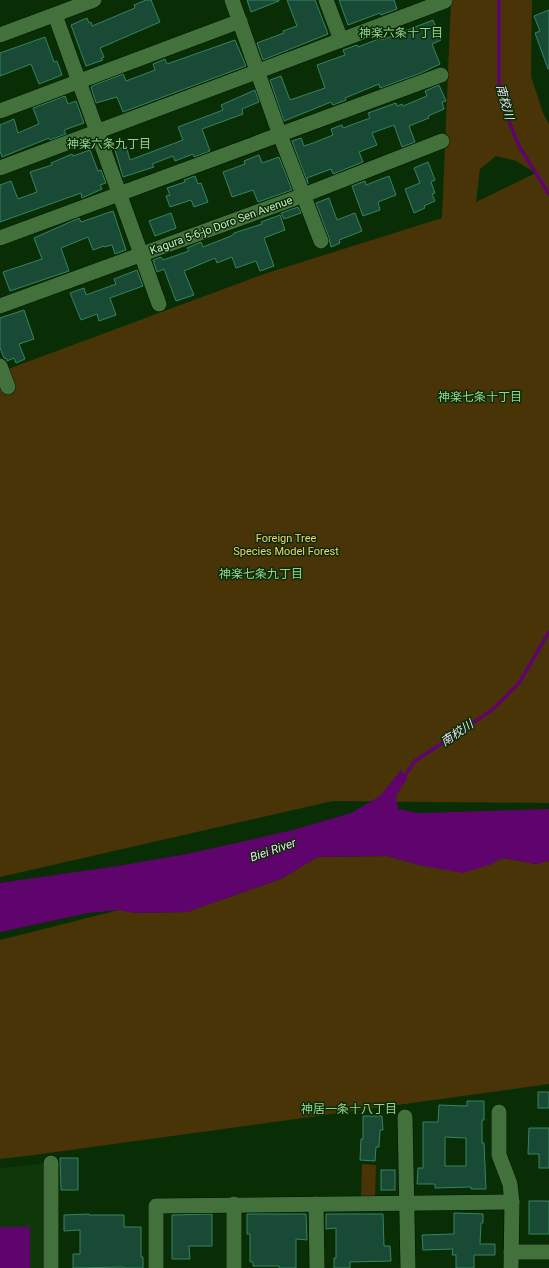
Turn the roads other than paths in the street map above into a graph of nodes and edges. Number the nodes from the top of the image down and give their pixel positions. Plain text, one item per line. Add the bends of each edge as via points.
1 (94, 0) edge
2 (232, 0) edge
3 (326, 0) edge
4 (445, 1) edge
5 (421, 5) edge
6 (55, 14) junction
7 (240, 21) junction
8 (0, 35) edge
9 (341, 40) junction
10 (258, 71) junction
11 (441, 75) dead end
12 (80, 81) junction
13 (0, 111) edge
14 (97, 131) junction
15 (280, 135) junction
16 (442, 141) dead end
17 (0, 168) edge
18 (121, 194) junction
19 (304, 195) junction
20 (0, 238) edge
21 (321, 240) dead end
22 (141, 254) junction
23 (160, 304) dead end
24 (0, 306) edge
25 (0, 366) edge
26 (8, 387) dead end
27 (499, 1112) dead end
28 (405, 1117) dead end
29 (51, 1163) dead end
30 (512, 1202) junction
31 (406, 1203) junction
32 (234, 1204) junction
33 (316, 1204) junction
34 (511, 1252) junction
35 (549, 1252) edge
36 (51, 1268) edge
37 (156, 1268) edge
38 (234, 1268) edge
39 (317, 1268) edge
40 (408, 1268) edge
41 (511, 1268) edge

1 - 6 street
2 - 7 street
3 - 9 street
4 - 5 street
5 - 9 street
6 - 8 street
6 - 12 street
7 - 10 street
7 - 12 street
9 - 10 street
10 - 14 street
10 - 15 street
11 - 15 street
12 - 13 street
12 - 14 street
14 - 17 street
14 - 18 street
15 - 18 street
15 - 19 street
16 - 19 street, Kagura 5-6-jo Doro Sen Avenue
18 - 20 street
18 - 22 street
19 - 21 street
19 - 22 street, Kagura 5-6-jo Doro Sen Avenue
22 - 23 street
22 - 24 street, Kagura 5-6-jo Doro Sen Avenue
25 - 26 street
27 - 30 street via 499,1155 510,1184
28 - 31 street
29 - 36 street
30 - 31 street
30 - 34 street
31 - 33 street
31 - 40 street
32 - 33 street
32 - 37 street via 156,1206
32 - 38 street
33 - 39 street
34 - 35 street
34 - 41 street

